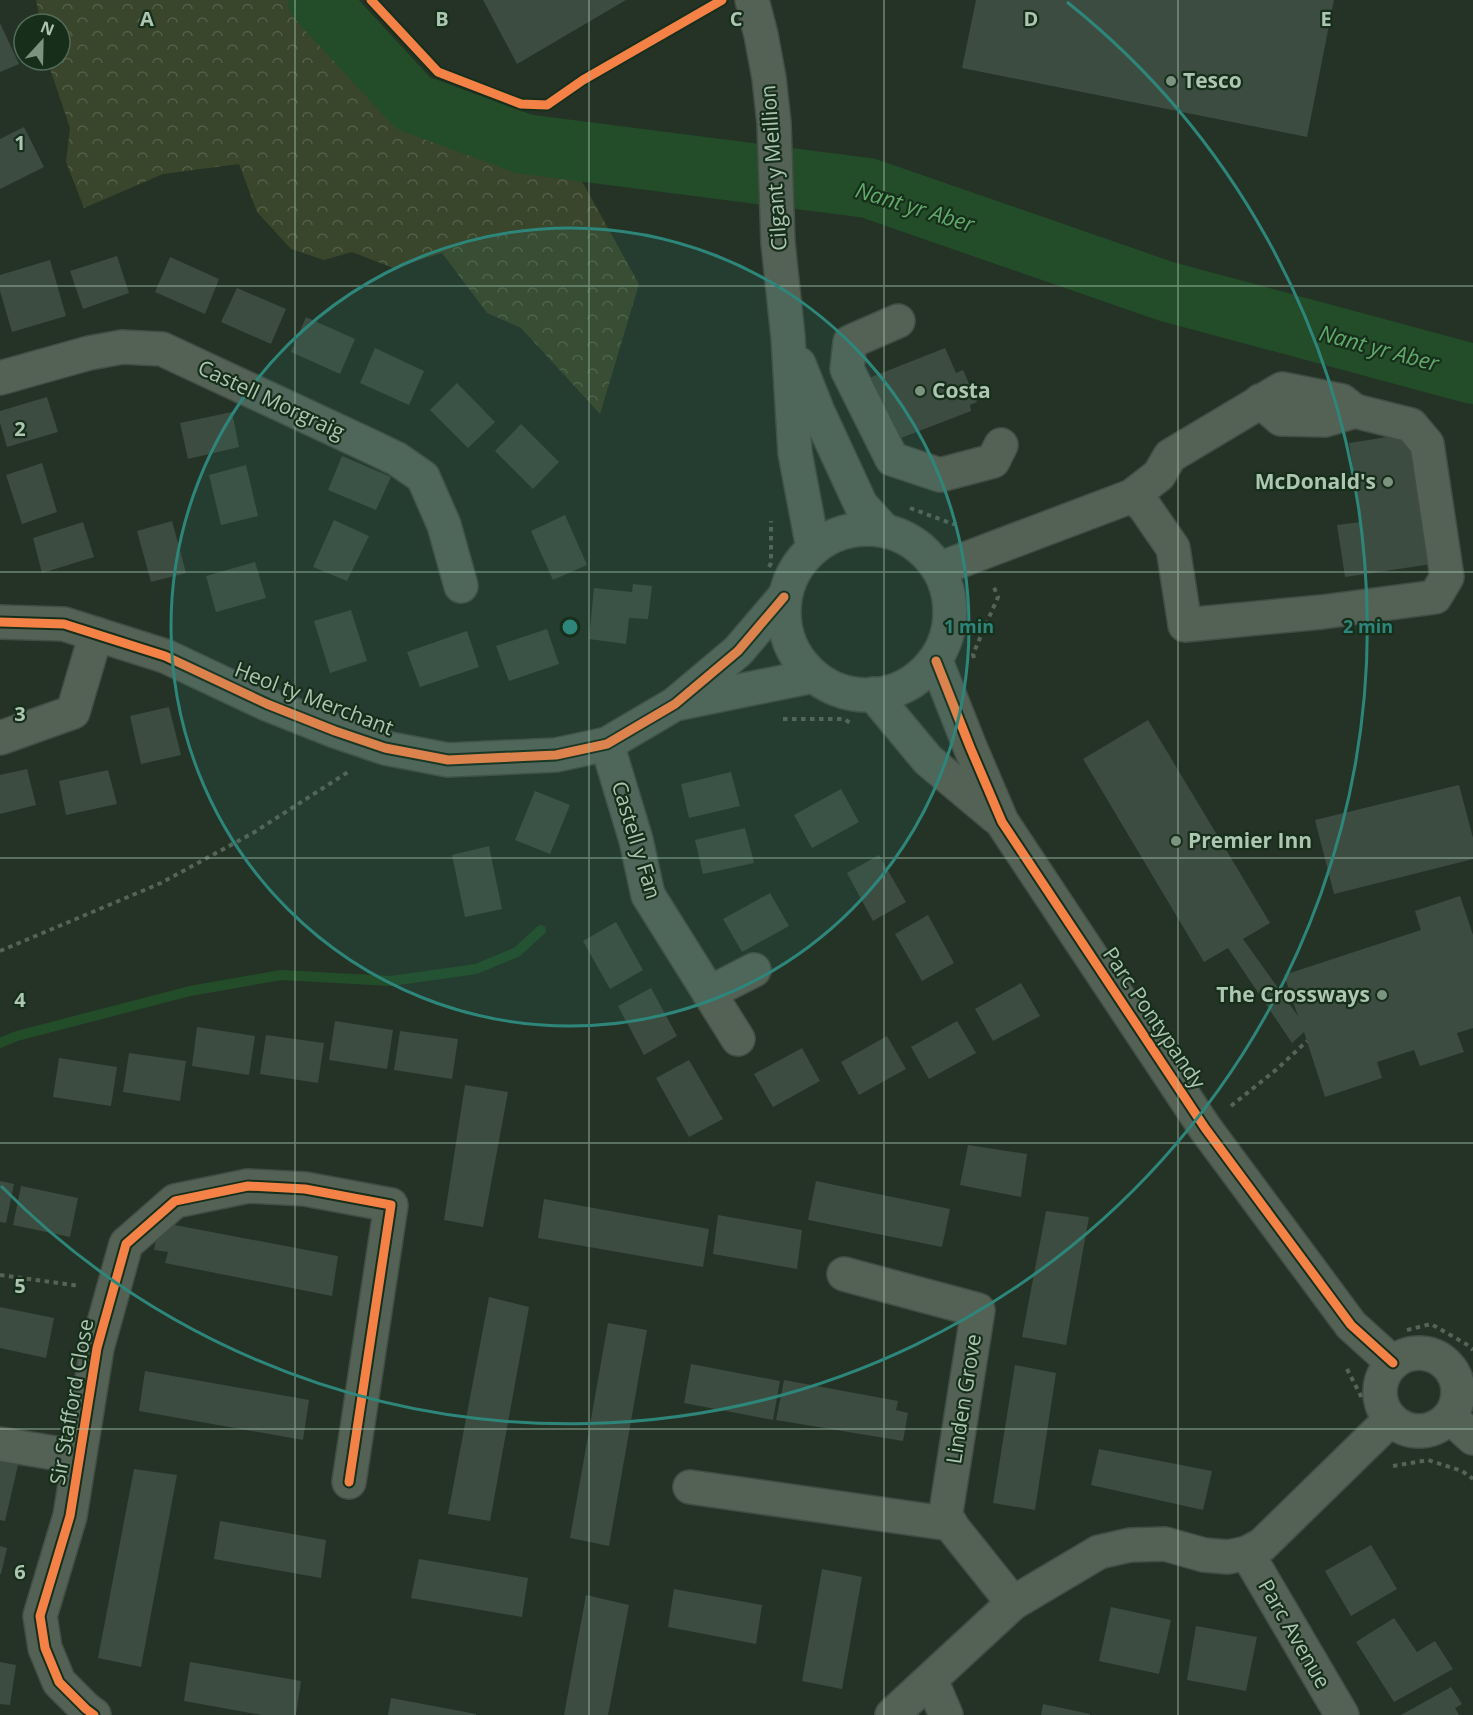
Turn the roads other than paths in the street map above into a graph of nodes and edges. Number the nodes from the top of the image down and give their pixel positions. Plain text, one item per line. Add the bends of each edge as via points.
1 (752, 0) edge
2 (898, 321) dead end
3 (788, 337) junction
4 (0, 378) edge
5 (1001, 445) dead end
6 (1132, 496) junction
7 (892, 517) junction
8 (813, 548) junction
9 (939, 569) junction
10 (775, 584) junction
11 (461, 586) dead end
12 (0, 622) edge
13 (96, 634) junction
14 (936, 661) junction
15 (813, 676) junction
16 (873, 694) junction
17 (675, 704) junction
18 (0, 738) edge
19 (607, 744) junction
20 (1002, 822) junction
21 (754, 970) dead end
22 (709, 993) junction
23 (738, 1039) dead end
24 (844, 1274) dead end
25 (1393, 1363) junction
26 (1391, 1419) junction
27 (1461, 1427) edge
28 (0, 1444) edge
29 (79, 1457) junction
30 (350, 1482) dead end
31 (690, 1487) dead end
32 (951, 1524) junction
33 (1247, 1553) junction
34 (1013, 1603) junction
35 (931, 1680) junction
36 (94, 1715) edge
37 (892, 1715) edge
38 (946, 1715) edge
39 (1342, 1715) edge

1 - 3 street, Cilgant y Meillion via 769,78
2 - 5 street via 850,342 847,369 892,459 940,475 993,461
3 - 7 street, Cilgant y Meillion via 861,505
3 - 8 street, Cilgant y Meillion via 795,453
4 - 11 street, Castell Morgraig via 89,352 122,347 162,350 397,459 423,477 444,525
6 - 6 street via 1144,506 1173,548 1185,625 1435,597 1447,577 1427,444 1411,425 1355,411 1325,420 1281,418 1260,401 1170,456 1159,475
6 - 9 street
7 - 8 street via 826,539
7 - 9 street
8 - 10 street via 795,570
9 - 14 street via 951,606 948,634
10 - 15 street via 795,654
10 - 17 street, Heol ty Merchant via 738,651
12 - 13 street, Heol ty Merchant via 64,624
13 - 18 street via 73,712
13 - 19 street, Heol ty Merchant via 165,656 267,704 385,748 448,760 556,755
14 - 16 street via 915,681 888,693
14 - 20 street, Parc Pontypandy
15 - 16 street via 838,691
15 - 17 street, Heol ty Merchant
16 - 20 street, Parc Pontypandy via 928,760
17 - 19 street, Heol ty Merchant
19 - 22 street, Castell y Fan via 648,895
20 - 25 street, Parc Pontypandy via 1205,1128 1352,1325
21 - 22 street
22 - 23 street, Castell y Fan
24 - 32 street, Linden Grove via 978,1310 945,1518
25 - 26 street via 1385,1372 1380,1397
25 - 27 street via 1416,1353 1440,1359 1449,1367 1456,1379
26 - 27 street via 1414,1430 1440,1425
26 - 33 street via 1274,1534
28 - 29 street
29 - 30 street, Sir Stafford Close via 96,1348 126,1244 175,1201 248,1186 305,1189 391,1205
29 - 36 street, Sir Stafford Close via 70,1516 40,1616 45,1648 59,1682
31 - 32 street
32 - 34 street
33 - 34 street via 1228,1557 1165,1544 1130,1545 1099,1552
33 - 39 street, Parc Avenue
34 - 35 street
35 - 37 street
35 - 38 street

